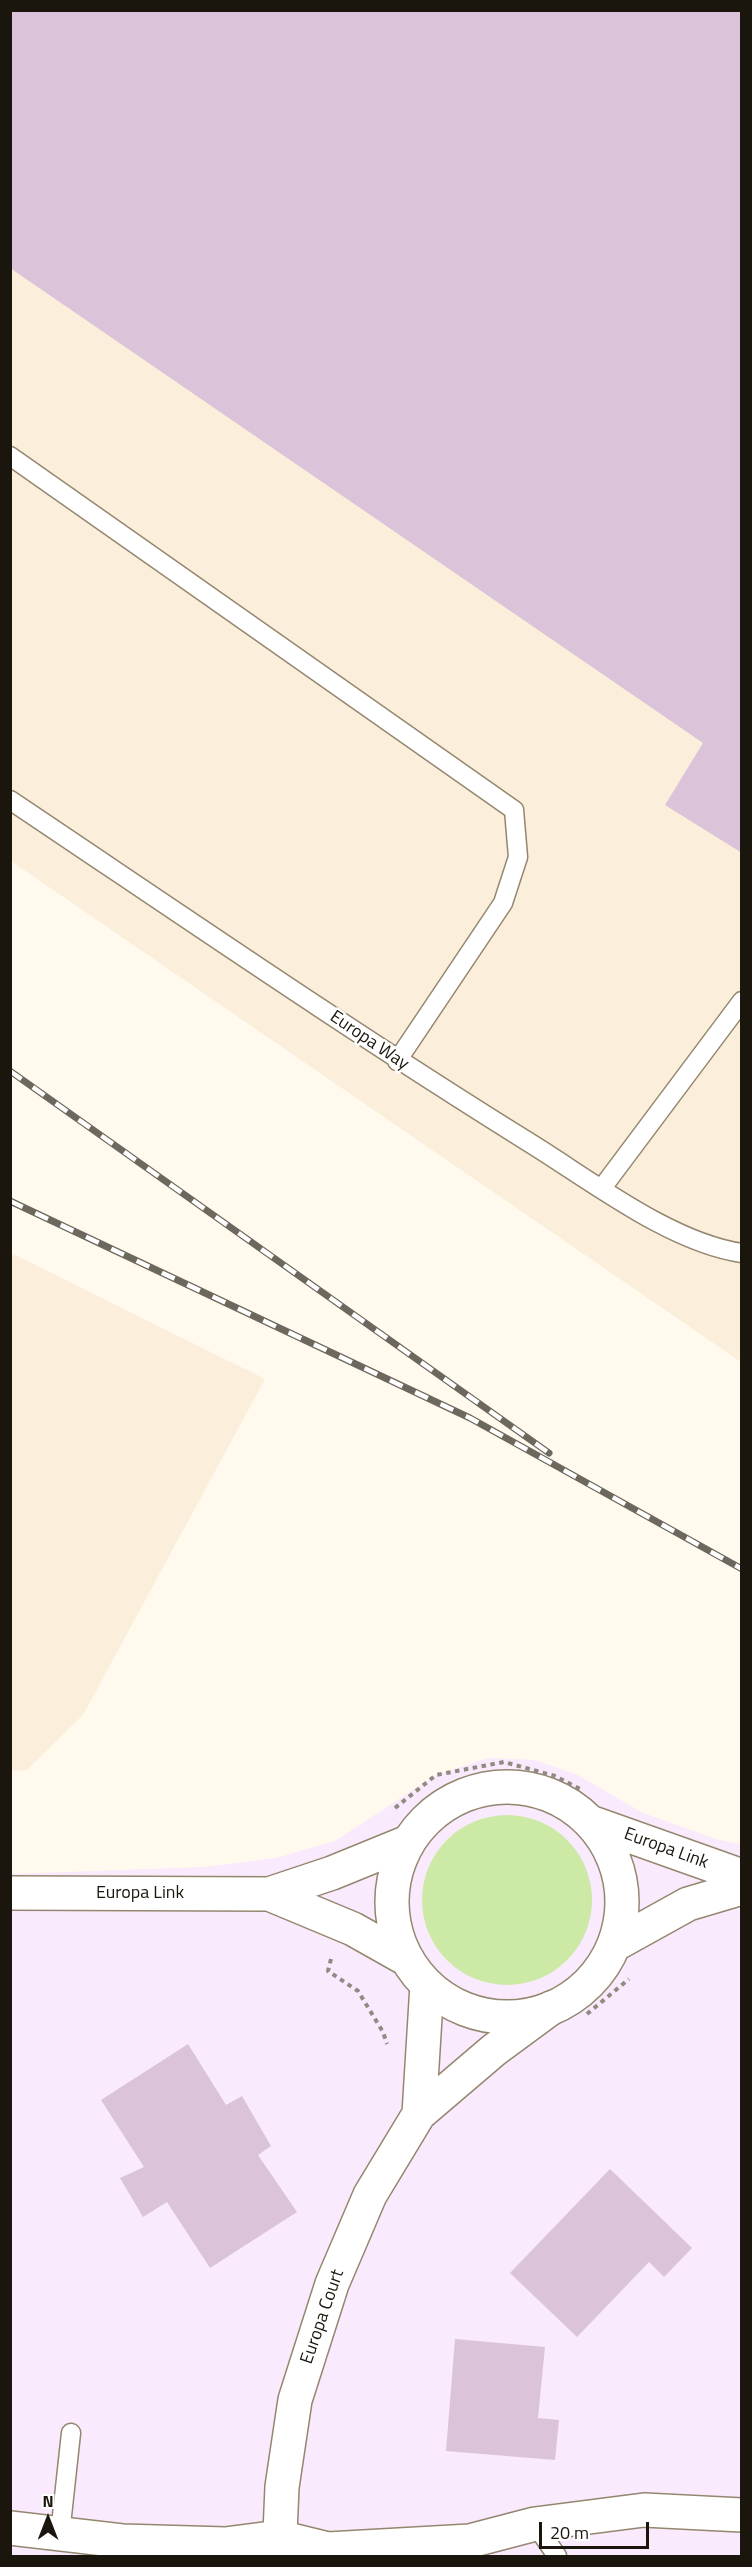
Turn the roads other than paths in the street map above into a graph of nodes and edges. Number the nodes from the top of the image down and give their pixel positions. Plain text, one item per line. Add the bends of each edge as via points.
1 (10, 456) edge
2 (10, 800) edge
3 (741, 1001) edge
4 (398, 1060) junction
5 (602, 1188) junction
6 (741, 1253) edge
7 (590, 1822) junction
8 (408, 1842) junction
9 (741, 1876) edge
10 (741, 1888) edge
11 (10, 1893) edge
12 (268, 1894) junction
13 (614, 1945) junction
14 (417, 1972) junction
15 (551, 2008) junction
16 (419, 2114) junction
17 (71, 2433) dead end
18 (741, 2515) edge
19 (535, 2524) junction
20 (11, 2528) edge
21 (60, 2534) junction
22 (279, 2547) edge
23 (557, 2556) edge

1 - 4 lane via 514,810 518,857 503,903
2 - 4 lane, Europa Way
3 - 5 lane
4 - 5 lane, Europa Way
5 - 6 lane, Europa Way via 668,1229 722,1250
7 - 8 street via 562,1801 529,1788 494,1787 460,1796 430,1815
7 - 9 street, Europa Link
7 - 13 street via 609,1849 620,1880 622,1913
8 - 12 street, Europa Link via 332,1874
8 - 14 street via 396,1870 391,1901 395,1932
10 - 13 street, Europa Link via 688,1904
11 - 12 street, Europa Link
12 - 14 street, Europa Link via 353,1929
13 - 15 street via 599,1971 578,1993
14 - 15 street, Europa Link via 454,2004 485,2015 519,2016
14 - 16 street, Europa Court
15 - 16 street, Europa Court
16 - 22 street, Europa Court via 370,2195 332,2284 295,2400 282,2487
17 - 21 lane
18 - 19 street via 644,2510
19 - 22 street via 470,2541 328,2549
19 - 23 lane
20 - 21 street
21 - 22 street via 122,2541

